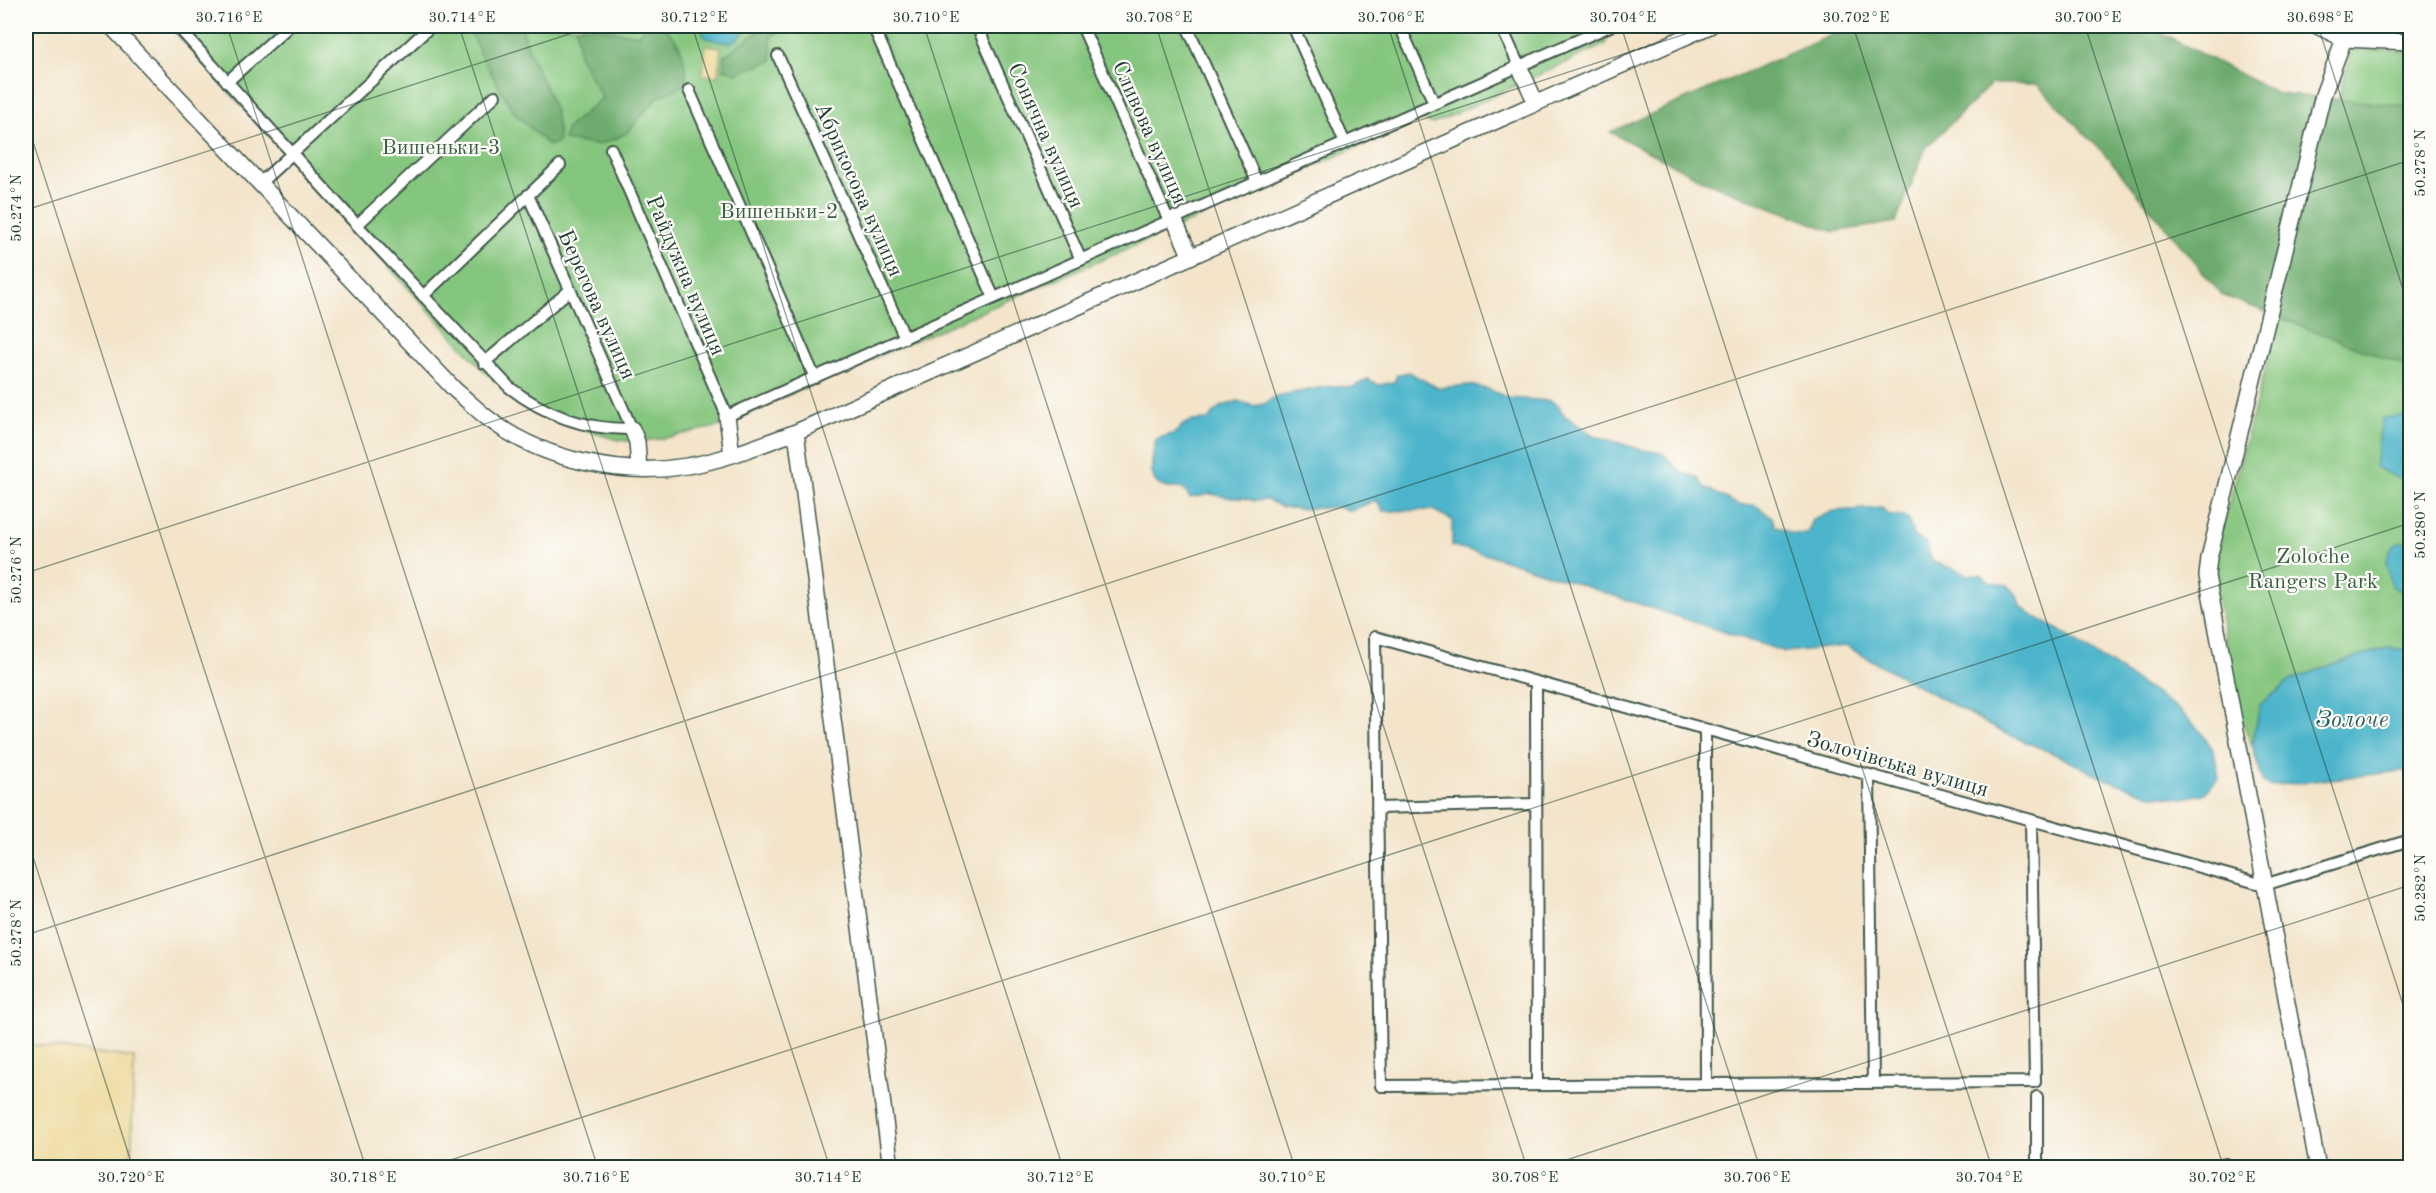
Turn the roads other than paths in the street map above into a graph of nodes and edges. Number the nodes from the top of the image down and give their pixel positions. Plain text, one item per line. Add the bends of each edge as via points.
1 (111, 26) edge
2 (177, 26) edge
3 (289, 26) edge
4 (431, 26) edge
5 (873, 26) edge
6 (977, 26) edge
7 (1082, 26) edge
8 (1187, 26) edge
9 (1293, 26) edge
10 (1400, 26) edge
11 (1501, 26) edge
12 (1609, 26) edge
13 (1710, 26) edge
14 (2317, 26) edge
15 (2343, 39) junction
16 (2410, 42) edge
17 (778, 56) dead end
18 (1519, 66) junction
19 (227, 82) junction
20 (689, 90) dead end
21 (495, 96) dead end
22 (1536, 102) junction
23 (1434, 103) junction
24 (1345, 143) junction
25 (611, 149) dead end
26 (292, 152) junction
27 (560, 165) dead end
28 (1257, 182) junction
29 (260, 183) junction
30 (528, 195) junction
31 (1171, 220) junction
32 (357, 225) junction
33 (1190, 255) junction
34 (1081, 260) junction
35 (570, 290) junction
36 (423, 296) junction
37 (994, 298) junction
38 (905, 338) junction
39 (484, 363) junction
40 (815, 378) junction
41 (727, 416) junction
42 (632, 429) junction
43 (796, 432) junction
44 (732, 455) junction
45 (639, 469) junction
46 (1536, 682) junction
47 (1705, 729) junction
48 (1869, 775) junction
49 (1536, 804) junction
50 (1377, 808) junction
51 (2031, 820) junction
52 (2410, 840) edge
53 (2264, 885) junction
54 (1873, 1083) junction
55 (1706, 1084) junction
56 (1537, 1085) junction
57 (2037, 1097) dead end
58 (891, 1167) edge
59 (2037, 1167) edge
60 (2210, 1167) edge
61 (2226, 1167) edge
62 (2318, 1167) edge

1 - 29 street
2 - 19 street
3 - 19 street
4 - 26 street
5 - 37 street
6 - 34 street, Сонячна вулиця
7 - 31 street, Сливова вулиця
8 - 28 street
9 - 24 street
10 - 23 street
11 - 18 street
12 - 18 street
13 - 22 street
14 - 15 street
15 - 16 street
15 - 53 street via 2323,94 2207,576
17 - 38 street, Абрикосова вулиця
18 - 22 street
18 - 23 street
19 - 26 street
20 - 40 street
21 - 32 street
22 - 33 street
23 - 24 street
24 - 28 street
25 - 41 street, Райдужна вулиця
26 - 29 street
26 - 32 street
27 - 30 street
28 - 31 street
29 - 45 street via 456,390 491,421 532,444 581,461
30 - 35 street, Берегова вулиця
30 - 36 street
31 - 33 street
31 - 34 street
32 - 36 street
33 - 43 street
34 - 37 street
35 - 39 street
35 - 42 street, Берегова вулиця
36 - 39 street
37 - 38 street
38 - 40 street
39 - 42 street via 527,402 564,419 591,427
40 - 41 street
41 - 44 street
42 - 45 street
43 - 44 street
43 - 58 street
44 - 45 street via 685,466
46 - 47 street, Золочівська вулиця
46 - 49 street
46 - 50 street, Золочівська вулиця via 1375,637
47 - 48 street, Золочівська вулиця
47 - 55 street
48 - 51 street, Золочівська вулиця
48 - 54 street
49 - 50 street
49 - 56 street
50 - 56 street via 1381,1086
51 - 53 street, Золочівська вулиця
51 - 54 street via 2035,1082
52 - 53 street
53 - 62 street
54 - 55 street
55 - 56 street
57 - 59 street
60 - 61 street

